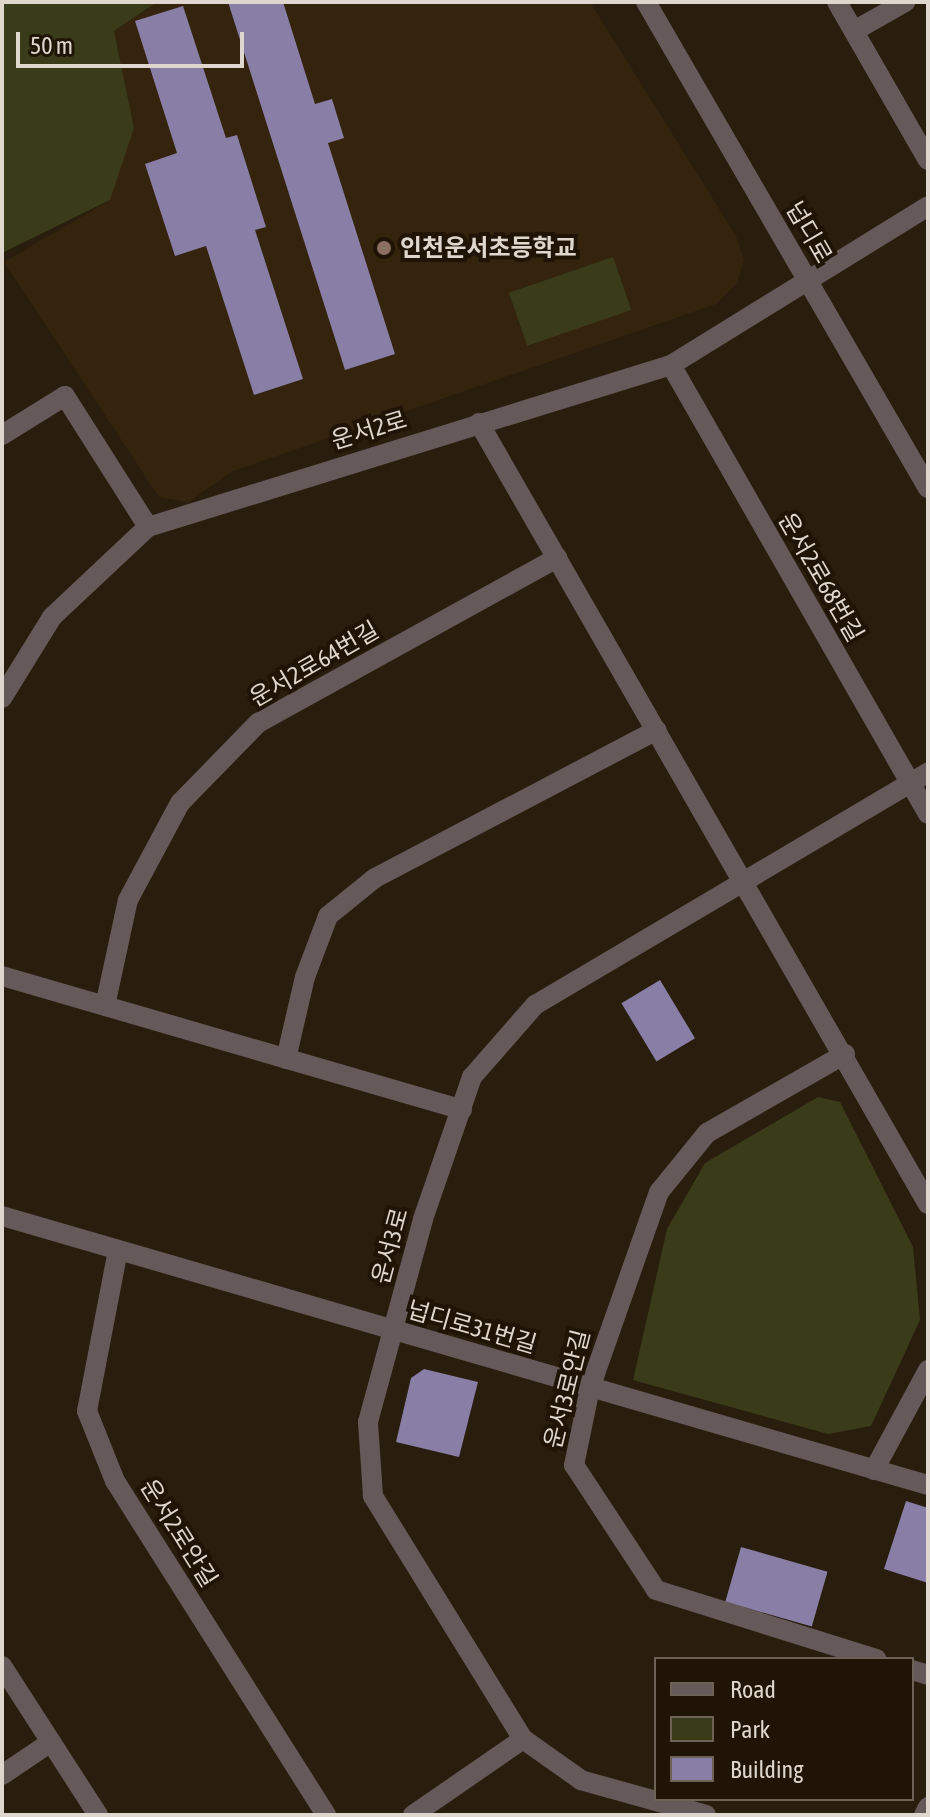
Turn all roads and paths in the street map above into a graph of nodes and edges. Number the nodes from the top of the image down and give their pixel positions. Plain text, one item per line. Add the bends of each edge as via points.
1 (646, 2) edge
2 (837, 2) edge
3 (905, 2) edge
4 (854, 31) junction
5 (928, 160) edge
6 (928, 206) edge
7 (808, 281) junction
8 (671, 365) junction
9 (479, 423) junction
10 (2, 435) edge
11 (928, 488) edge
12 (148, 527) junction
13 (557, 558) junction
14 (2, 698) edge
15 (657, 730) junction
16 (920, 778) edge
17 (928, 814) edge
18 (745, 881) junction
19 (2, 976) edge
20 (105, 1006) junction
21 (845, 1054) junction
22 (286, 1059) junction
23 (462, 1110) junction
24 (928, 1204) edge
25 (2, 1216) edge
26 (118, 1250) junction
27 (395, 1332) junction
28 (928, 1370) edge
29 (590, 1388) junction
30 (874, 1470) junction
31 (928, 1485) edge
32 (870, 1657) edge
33 (2, 1666) edge
34 (523, 1739) junction
35 (51, 1742) junction
36 (2, 1775) edge
37 (654, 1800) edge
38 (656, 1801) edge
39 (928, 1807) edge
40 (98, 1815) edge
41 (326, 1815) edge
42 (413, 1815) edge
43 (706, 1815) edge
44 (924, 1815) edge

1 - 7 street, 넙디로
2 - 4 street
3 - 4 street
4 - 5 street
6 - 7 street, 운서2로
7 - 8 street, 운서2로
7 - 11 street, 넙디로
8 - 9 street, 운서2로
8 - 16 street, 운서2로68번길
9 - 12 street, 운서2로
9 - 13 street
10 - 12 street via 65,396
12 - 14 street, 운서2로 via 52,617
13 - 15 street
13 - 20 street, 운서2로64번길 via 258,723 180,803 128,900
15 - 18 street
15 - 22 street via 375,878 328,916 305,977
16 - 17 street, 운서2로68번길
16 - 18 street, 운서3로
18 - 21 street
18 - 23 street, 운서3로 via 535,1005 472,1077
19 - 20 street
20 - 22 street
21 - 24 street
21 - 29 street, 운서3로안길 via 707,1133 659,1192
22 - 23 street
23 - 27 street, 운서3로 via 423,1219
25 - 26 street, 넙디로31번길
26 - 27 street, 넙디로31번길
26 - 41 street, 운서2로안길 via 87,1411 115,1481
27 - 29 street, 넙디로31번길
27 - 34 street, 운서3로 via 368,1422 373,1496
28 - 30 street
29 - 30 street, 넙디로31번길
29 - 32 street, 운서3로안길 via 574,1465 656,1590
30 - 31 street, 넙디로31번길
33 - 35 street
34 - 37 street, 운서3로 via 581,1780
34 - 42 street
35 - 36 street
35 - 40 street
38 - 43 street, 운서3로
39 - 44 street

